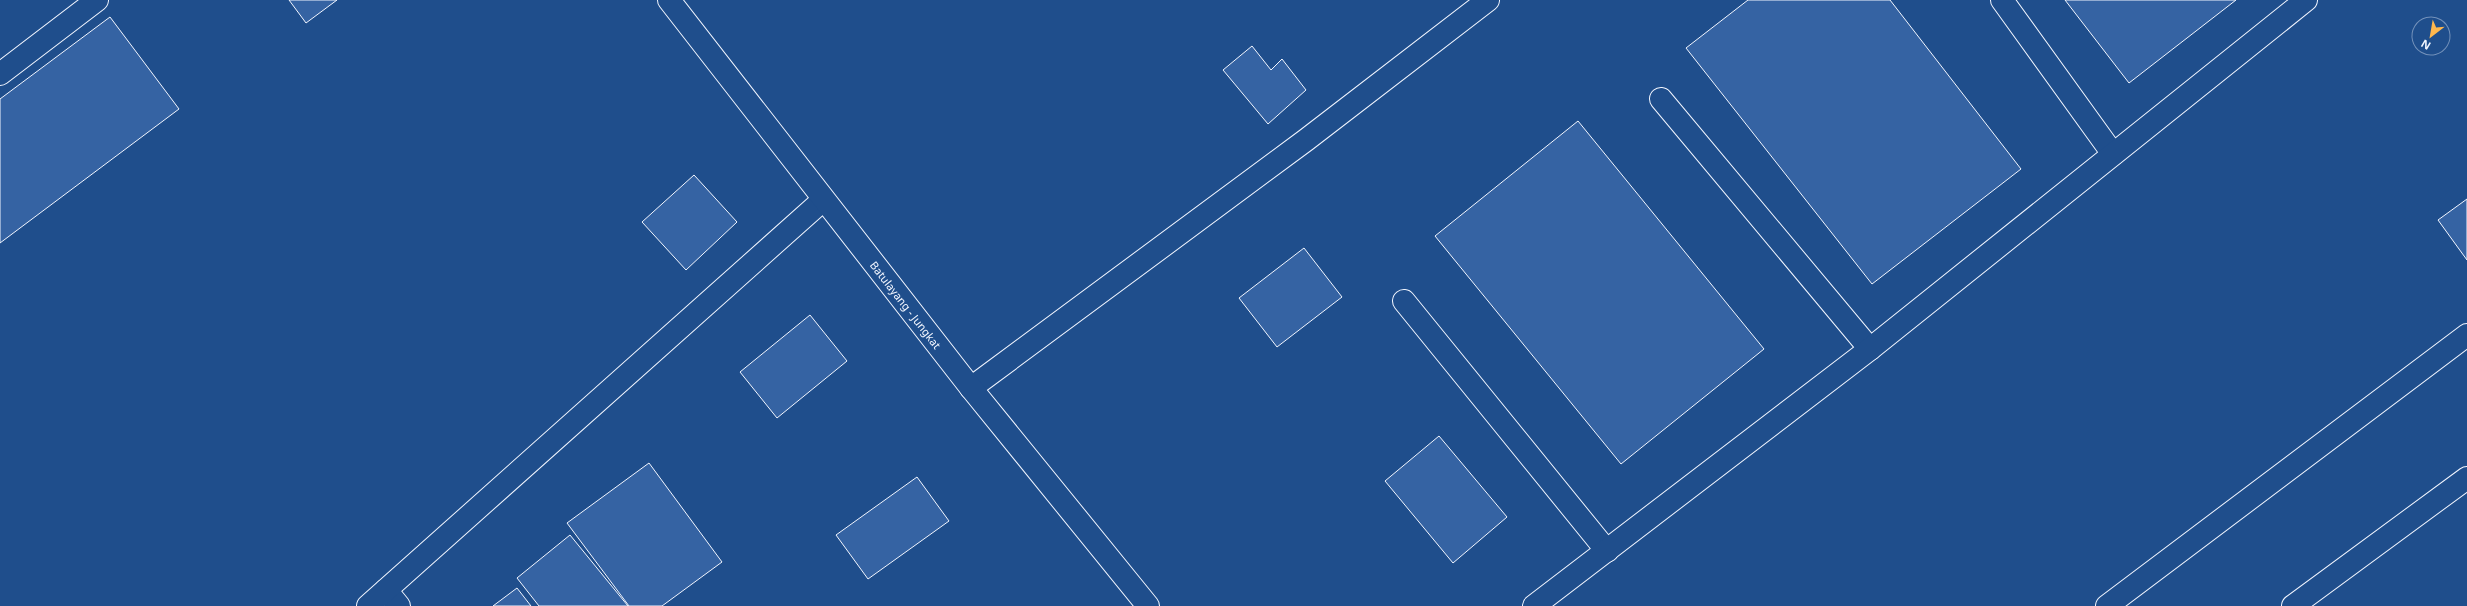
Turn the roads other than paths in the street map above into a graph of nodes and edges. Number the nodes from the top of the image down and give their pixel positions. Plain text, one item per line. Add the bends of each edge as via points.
1 (97, 0) edge
2 (669, 0) edge
3 (1488, 0) edge
4 (2002, 0) edge
5 (2306, 0) edge
6 (0, 74) edge
7 (1661, 99) dead end
8 (2114, 154) junction
9 (823, 200) junction
10 (1404, 301) dead end
11 (2467, 335) edge
12 (1870, 348) junction
13 (971, 388) junction
14 (2467, 478) edge
15 (1607, 551) junction
16 (392, 598) edge
17 (368, 606) edge
18 (1148, 606) edge
19 (1534, 606) edge
20 (2107, 606) edge
21 (2294, 606) edge

1 - 6 main road
2 - 9 main road, Batulayang - Jungkat
3 - 13 main road via 1306,140
4 - 8 main road
5 - 8 main road
7 - 12 main road
8 - 12 main road
9 - 13 main road, Batulayang - Jungkat
9 - 16 main road
10 - 15 main road
11 - 20 main road
12 - 15 main road
13 - 18 main road, Batulayang - Jungkat
14 - 21 main road
15 - 19 main road
16 - 17 main road

